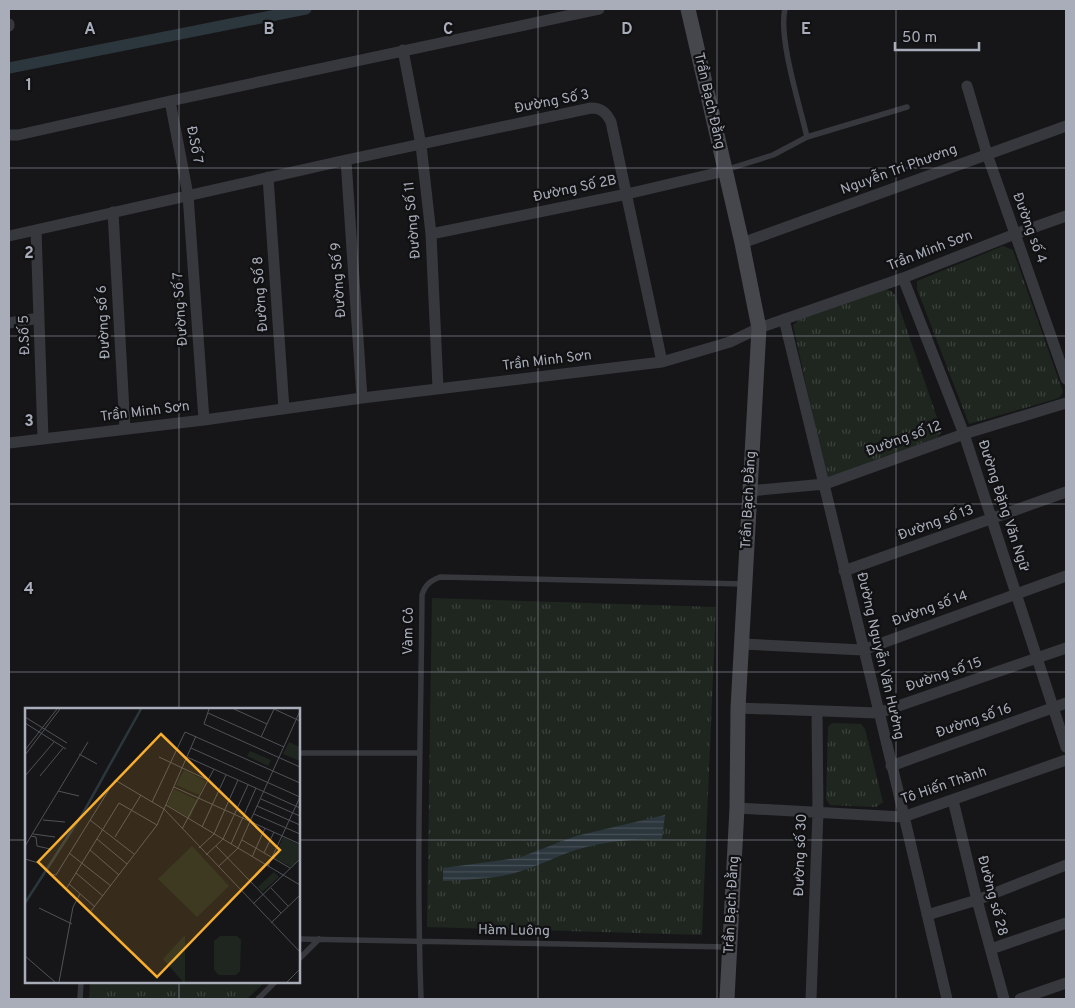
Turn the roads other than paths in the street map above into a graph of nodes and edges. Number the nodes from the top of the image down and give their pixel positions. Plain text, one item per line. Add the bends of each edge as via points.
1 (599, 9) edge
2 (688, 9) edge
3 (785, 9) edge
4 (404, 50) junction
5 (967, 86) dead end
6 (170, 101) junction
7 (907, 106) dead end
8 (1066, 126) edge
9 (9, 135) edge
10 (807, 138) junction
11 (421, 145) junction
12 (986, 154) junction
13 (346, 160) junction
14 (725, 171) junction
15 (268, 177) junction
16 (627, 194) junction
17 (188, 195) junction
18 (113, 212) junction
19 (1066, 216) edge
20 (36, 230) junction
21 (431, 234) junction
22 (1016, 234) junction
23 (9, 236) edge
24 (742, 243) junction
25 (903, 278) junction
26 (39, 318) junction
27 (784, 319) junction
28 (9, 322) edge
29 (759, 328) junction
30 (662, 362) junction
31 (1066, 379) edge
32 (438, 388) junction
33 (362, 398) junction
34 (1066, 403) edge
35 (284, 409) junction
36 (204, 420) junction
37 (125, 429) junction
38 (964, 434) junction
39 (44, 439) junction
40 (9, 443) edge
41 (825, 484) junction
42 (749, 491) junction
43 (1066, 492) edge
44 (992, 518) junction
45 (844, 571) junction
46 (1066, 576) edge
47 (744, 584) junction
48 (1015, 594) junction
49 (742, 644) junction
50 (1066, 648) edge
51 (863, 650) junction
52 (1036, 659) junction
53 (1066, 703) edge
54 (738, 708) junction
55 (1054, 708) junction
56 (817, 712) junction
57 (878, 713) junction
58 (1066, 747) edge
59 (300, 753) edge
60 (420, 753) junction
61 (1066, 760) edge
62 (891, 766) junction
63 (953, 800) junction
64 (737, 808) junction
65 (818, 812) junction
66 (903, 817) junction
67 (1066, 865) edge
68 (976, 900) junction
69 (927, 914) junction
70 (1066, 923) edge
71 (300, 939) edge
72 (318, 939) junction
73 (419, 941) junction
74 (729, 947) junction
75 (991, 949) junction
76 (300, 958) edge
77 (81, 983) edge
78 (275, 983) edge
79 (1066, 983) edge
80 (80, 999) edge
81 (258, 999) edge
82 (421, 999) edge
83 (727, 999) edge
84 (811, 999) edge
85 (947, 999) edge
86 (1004, 999) edge
87 (1020, 999) edge

1 - 4 street
2 - 14 street, Trần Bạch Đằng
3 - 10 lane via 782,18 787,52
4 - 6 street
4 - 11 street, Đường Số 11
5 - 12 street, Đường số 4
6 - 9 street
6 - 17 street, Đ.Số 7
7 - 10 lane
8 - 12 street, Nguyễn Tri Phương
10 - 14 lane via 773,155
11 - 13 street
11 - 16 street, Đường Số 3 via 598,108 611,122
11 - 21 street, Đường Số 11
12 - 22 street, Đường số 4
12 - 24 street, Nguyễn Tri Phương
13 - 15 street
13 - 33 street, Đường Số 9
14 - 16 street, Đường Số 2B
14 - 24 street, Trần Bạch Đằng
15 - 17 street
15 - 35 street, Đường Số 8
16 - 21 street, Đường Số 2B
16 - 30 street
17 - 18 street
17 - 36 street, Đường Số 7
18 - 20 street
18 - 37 street, Đường số 6
19 - 22 street, Trần Minh Sơn
20 - 23 street
20 - 26 street, Đ.Số 5
21 - 32 street, Đường Số 11
22 - 25 street, Trần Minh Sơn
22 - 31 street, Đường số 4
24 - 29 street, Trần Bạch Đằng
25 - 27 street, Trần Minh Sơn
25 - 38 street, Đường Đặng Văn Ngữ
26 - 28 street
26 - 39 street, Đ.Số 5
27 - 29 street, Trần Minh Sơn
27 - 41 street, Đường Nguyễn Văn Hưởng
29 - 30 street, Trần Minh Sơn via 730,342
29 - 42 street, Trần Bạch Đằng
30 - 32 street, Trần Minh Sơn
32 - 33 street, Trần Minh Sơn
33 - 35 street, Trần Minh Sơn
34 - 38 street, Đường số 12
35 - 36 street, Trần Minh Sơn
36 - 37 street, Trần Minh Sơn
37 - 39 street, Trần Minh Sơn
38 - 41 street, Đường số 12
38 - 44 street, Đường Đặng Văn Ngữ
39 - 40 street, Trần Minh Sơn
41 - 42 street, Đường số 12
41 - 45 street, Đường Nguyễn Văn Hưởng
42 - 47 street, Trần Bạch Đằng
43 - 44 street, Đường số 13
44 - 45 street, Đường số 13
44 - 48 street, Đường Đặng Văn Ngữ
45 - 51 street, Đường Nguyễn Văn Hưởng
46 - 48 street, Đường số 14
47 - 49 street, Trần Bạch Đằng
47 - 60 lane, Vàm Cỏ via 440,577 432,580 422,595
48 - 51 street, Đường số 14
48 - 52 street, Đường Đặng Văn Ngữ
49 - 51 street, Đường số 14
49 - 54 street, Trần Bạch Đằng
50 - 52 street, Đường số 15
51 - 57 street, Đường Nguyễn Văn Hưởng
52 - 55 street, Đường Đặng Văn Ngữ
52 - 57 street, Đường số 15
53 - 55 street, Đường số 16
54 - 56 street, Đường số 15
54 - 64 street, Trần Bạch Đằng
55 - 58 street, Đường Đặng Văn Ngữ
55 - 62 street, Đường số 16
56 - 57 street, Đường số 15
56 - 65 street, Đường số 30
57 - 62 street, Đường Nguyễn Văn Hưởng
59 - 60 lane
60 - 73 lane, Vàm Cỏ
61 - 63 street, Tô Hiến Thành
62 - 66 street, Đường Nguyễn Văn Hưởng
63 - 66 street, Tô Hiến Thành
63 - 68 street, Đường số 28
64 - 65 street, Tô Hiến Thành
64 - 74 street, Trần Bạch Đằng
65 - 66 street, Tô Hiến Thành
65 - 84 street, Đường số 30
66 - 69 street, Đường Nguyễn Văn Hưởng
67 - 68 street
68 - 69 street
68 - 75 street, Đường số 28
69 - 85 street, Đường Nguyễn Văn Hưởng
70 - 75 street
71 - 72 lane, Hàm Luông
72 - 73 lane, Hàm Luông
72 - 76 lane
73 - 74 lane, Hàm Luông
73 - 82 lane, Vàm Cỏ
74 - 83 street, Trần Bạch Đằng
75 - 86 street, Đường số 28
77 - 80 lane
78 - 81 lane
79 - 87 street

